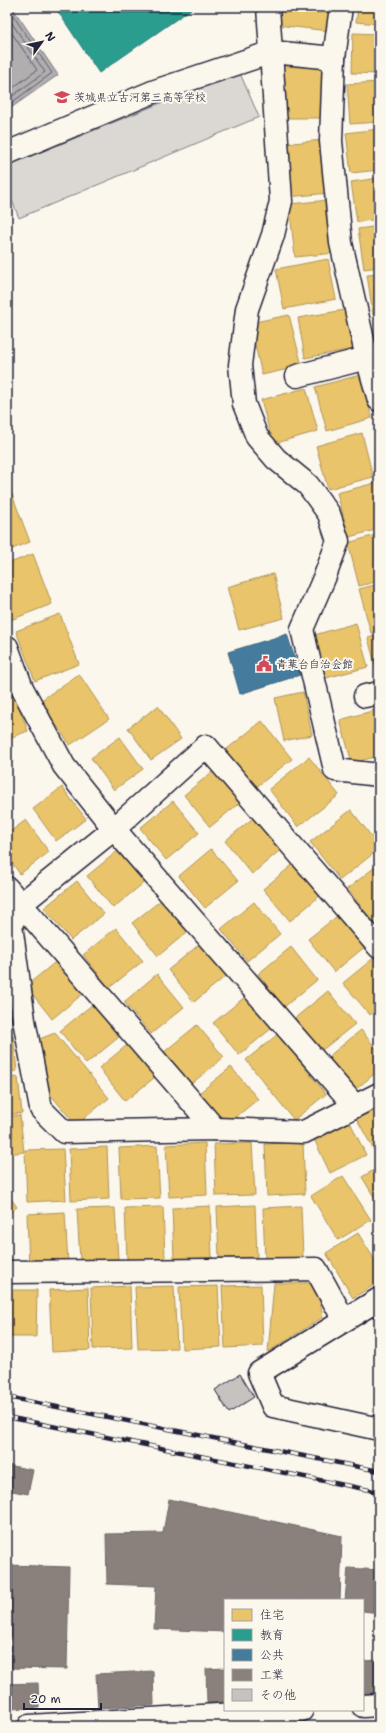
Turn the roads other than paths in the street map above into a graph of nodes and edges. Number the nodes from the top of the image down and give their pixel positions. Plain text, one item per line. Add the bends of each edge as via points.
1 (268, 7) edge
2 (341, 7) edge
3 (272, 52) junction
4 (334, 58) junction
5 (7, 153) edge
6 (367, 358) junction
7 (297, 376) dead end
8 (379, 400) edge
9 (7, 647) edge
10 (379, 775) edge
11 (114, 829) junction
12 (7, 888) edge
13 (21, 904) junction
14 (379, 947) edge
15 (16, 1021) edge
16 (379, 1094) edge
17 (355, 1106) junction
18 (215, 1129) junction
19 (7, 1272) edge
20 (379, 1299) edge
21 (344, 1320) junction
22 (379, 1428) edge
23 (379, 1705) edge
24 (364, 1706) edge
25 (290, 1711) edge
26 (149, 1723) edge
27 (29, 1726) edge

1 - 3 street
2 - 4 street
3 - 4 street
3 - 5 street via 156,91
3 - 10 street via 281,201 273,235 247,309 240,365 244,404 257,436 276,459 308,485 329,514 338,541 302,629 335,770
4 - 6 street via 331,141 341,243
6 - 7 street
6 - 8 street
9 - 11 street via 22,688 64,766
11 - 13 street
11 - 14 street via 206,746
11 - 17 street
12 - 13 street
13 - 15 street via 11,925
13 - 18 street
15 - 18 street via 41,1109 64,1132
16 - 17 street
17 - 18 street via 304,1132
19 - 21 street via 316,1269
20 - 21 street
21 - 22 street via 259,1373 273,1406
23 - 24 street
25 - 26 street
26 - 27 street

